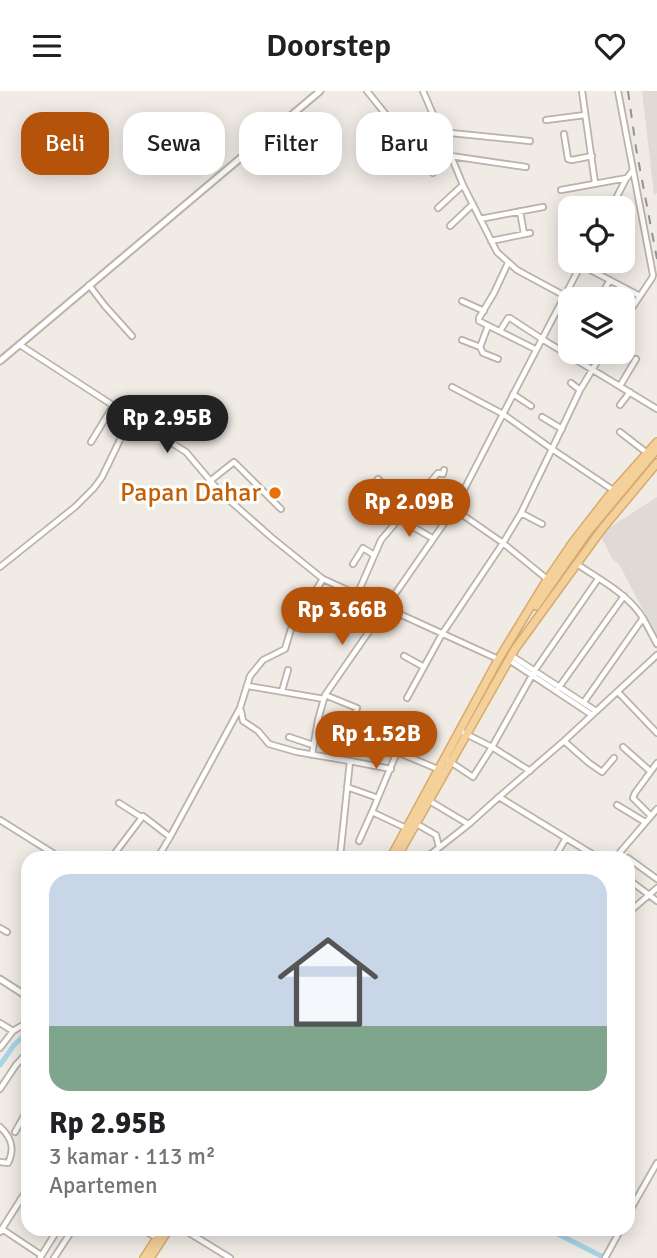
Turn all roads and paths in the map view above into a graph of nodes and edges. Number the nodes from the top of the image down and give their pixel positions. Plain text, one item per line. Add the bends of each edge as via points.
1 (320, 91) edge
2 (367, 91) edge
3 (423, 91) edge
4 (582, 91) edge
5 (618, 91) edge
6 (384, 112) edge
7 (432, 112) edge
8 (585, 115) junction
9 (546, 120) dead end
10 (453, 133) edge
11 (564, 134) dead end
12 (530, 141) dead end
13 (453, 156) edge
14 (592, 156) junction
15 (453, 159) edge
16 (526, 167) dead end
17 (633, 170) junction
18 (627, 178) junction
19 (595, 183) junction
20 (463, 185) junction
21 (561, 190) dead end
22 (617, 196) edge
23 (473, 204) junction
24 (543, 207) dead end
25 (438, 208) dead end
26 (520, 211) junction
27 (480, 219) junction
28 (450, 226) dead end
29 (491, 241) junction
30 (506, 262) junction
31 (598, 273) edge
32 (610, 280) junction
33 (89, 285) junction
34 (606, 287) edge
35 (558, 292) edge
36 (640, 296) junction
37 (462, 301) dead end
38 (635, 303) edge
39 (558, 309) edge
40 (484, 311) junction
41 (488, 325) junction
42 (500, 331) junction
43 (132, 335) dead end
44 (542, 339) junction
45 (462, 340) dead end
46 (20, 345) junction
47 (480, 347) junction
48 (535, 349) junction
49 (498, 359) dead end
50 (636, 359) dead end
51 (0, 361) edge
52 (595, 364) edge
53 (591, 369) junction
54 (571, 383) dead end
55 (620, 386) junction
56 (452, 387) dead end
57 (580, 390) junction
58 (630, 392) junction
59 (513, 394) junction
60 (620, 405) dead end
61 (113, 406) junction
62 (531, 406) dead end
63 (657, 409) edge
64 (502, 414) junction
65 (131, 417) junction
66 (542, 417) dead end
67 (562, 429) junction
68 (620, 432) dead end
69 (91, 442) dead end
70 (656, 444) edge
71 (552, 449) junction
72 (647, 453) junction
73 (657, 457) edge
74 (657, 463) edge
75 (444, 470) dead end
76 (210, 481) junction
77 (429, 485) junction
78 (613, 490) junction
79 (408, 508) junction
80 (281, 509) dead end
81 (454, 509) junction
82 (521, 513) junction
83 (397, 520) junction
84 (542, 524) dead end
85 (432, 538) junction
86 (503, 543) junction
87 (374, 555) junction
88 (577, 563) junction
89 (353, 564) dead end
90 (0, 567) edge
91 (323, 579) junction
92 (547, 579) junction
93 (598, 579) junction
94 (357, 595) junction
95 (546, 596) junction
96 (624, 596) junction
97 (384, 608) junction
98 (643, 618) junction
99 (442, 634) junction
100 (511, 639) junction
101 (657, 644) edge
102 (517, 646) junction
103 (657, 655) edge
104 (404, 656) dead end
105 (510, 658) junction
106 (498, 660) junction
107 (424, 667) junction
108 (288, 670) dead end
109 (534, 673) junction
110 (248, 686) junction
111 (558, 688) junction
112 (282, 691) junction
113 (618, 692) junction
114 (325, 697) junction
115 (407, 698) dead end
116 (584, 702) junction
117 (240, 708) junction
118 (594, 713) junction
119 (318, 720) junction
120 (348, 727) junction
121 (463, 733) junction
122 (657, 733) edge
123 (346, 736) junction
124 (289, 737) dead end
125 (564, 741) junction
126 (313, 745) junction
127 (342, 746) dead end
128 (492, 747) junction
129 (623, 747) dead end
130 (397, 753) junction
131 (312, 755) junction
132 (614, 758) dead end
133 (448, 760) junction
134 (350, 761) junction
135 (657, 763) edge
136 (391, 769) junction
137 (442, 771) junction
138 (530, 771) junction
139 (650, 771) junction
140 (347, 787) junction
141 (499, 797) junction
142 (378, 798) junction
143 (426, 799) junction
144 (119, 803) dead end
145 (617, 805) dead end
146 (657, 809) edge
147 (372, 812) junction
148 (651, 815) junction
149 (141, 817) junction
150 (0, 820) edge
151 (645, 822) junction
152 (468, 824) junction
153 (412, 826) junction
154 (170, 837) junction
155 (566, 838) junction
156 (359, 841) dead end
157 (439, 848) junction
158 (49, 851) edge
159 (116, 851) edge
160 (162, 851) edge
161 (341, 851) edge
162 (395, 851) edge
163 (400, 851) edge
164 (436, 851) edge
165 (558, 851) edge
166 (587, 851) edge
167 (622, 851) edge
168 (635, 863) edge
169 (657, 879) edge
170 (635, 884) edge
171 (657, 888) edge
172 (649, 895) junction
173 (657, 901) edge
174 (635, 907) edge
175 (0, 928) edge
176 (7, 932) dead end
177 (0, 979) edge
178 (21, 992) edge
179 (0, 1023) edge
180 (21, 1026) edge
181 (13, 1031) junction
182 (0, 1048) edge
183 (20, 1059) edge
184 (0, 1089) edge
185 (21, 1121) edge
186 (0, 1128) edge
187 (15, 1132) dead end
188 (0, 1162) edge
189 (657, 1163) edge
190 (20, 1200) edge
191 (635, 1202) edge
192 (1, 1231) edge
193 (54, 1236) edge
194 (67, 1236) edge
195 (153, 1236) edge
196 (160, 1236) edge
197 (162, 1236) edge
198 (194, 1236) edge
199 (617, 1236) edge
200 (159, 1239) junction
201 (41, 1257) edge
202 (54, 1258) edge
203 (144, 1258) edge
204 (150, 1258) edge
205 (230, 1258) edge
206 (605, 1258) edge

1 - 33 street
2 - 6 street
3 - 7 street
4 - 8 street
5 - 17 street
8 - 9 street
8 - 14 street
10 - 12 street
11 - 14 street via 569,160
13 - 16 street
14 - 19 street
15 - 20 street
17 - 18 street
17 - 36 street via 653,276
18 - 19 street
18 - 22 street
19 - 21 street
20 - 23 street
20 - 25 street
23 - 27 street
23 - 28 street
24 - 26 street
26 - 27 street
26 - 29 street via 527,234
27 - 29 street
29 - 30 street
30 - 35 street
30 - 40 street
31 - 32 street
32 - 34 street
32 - 36 street
33 - 43 street
33 - 46 street
36 - 38 street
37 - 40 street
39 - 44 street
40 - 41 street via 479,321
41 - 42 street
41 - 47 street
42 - 44 street via 510,318
42 - 48 street
44 - 48 street
44 - 53 street
45 - 47 street
46 - 51 street
46 - 61 street
47 - 49 street
48 - 59 street
50 - 55 street
52 - 53 street
53 - 55 street
53 - 57 street
54 - 57 street
55 - 58 street
56 - 64 street
57 - 67 street
58 - 60 street
58 - 63 street
59 - 62 street
59 - 64 street
61 - 65 street
61 - 69 street
64 - 71 street
64 - 81 street
65 - 76 street via 186,452
65 - 90 street via 94,488
66 - 67 street
67 - 71 street
68 - 72 street
70 - 72 main road
70 - 95 main road via 587,533
71 - 78 street
71 - 82 street
72 - 78 main road
73 - 95 main road
74 - 88 main road
75 - 77 street
76 - 80 street via 234,462
76 - 91 street
77 - 79 street
77 - 81 street
78 - 92 main road
79 - 83 street
79 - 83 street via 378,479 365,495
81 - 85 street
81 - 86 street
82 - 84 street
82 - 86 street
83 - 85 street
83 - 87 street
85 - 97 street
86 - 92 street
86 - 99 street
87 - 89 street via 363,548
87 - 94 street
88 - 93 street
88 - 102 main road
91 - 94 street
91 - 110 street via 291,629 285,649 261,662
92 - 100 main road
93 - 96 street
93 - 109 street
94 - 97 street
95 - 100 main road
95 - 102 main road
96 - 98 street
96 - 111 street
97 - 99 street
97 - 114 street
98 - 101 street
98 - 116 street
99 - 106 street
99 - 107 street
100 - 106 main road
102 - 105 main road
103 - 113 street
104 - 107 street
105 - 109 street
105 - 121 main road
106 - 121 main road
107 - 115 street
108 - 112 street
109 - 111 street
109 - 128 street
110 - 112 street
110 - 117 street
111 - 116 street
111 - 118 street
112 - 114 street
113 - 118 street
113 - 122 street
114 - 119 street
114 - 120 street via 356,708
116 - 118 street
117 - 131 street via 243,721 267,743
117 - 154 street
118 - 125 street
119 - 120 street
119 - 126 street
120 - 123 street
121 - 128 street
121 - 133 main road
123 - 127 street
123 - 130 street
124 - 126 street
125 - 132 street via 602,772
125 - 138 street
126 - 131 street
128 - 133 street via 473,777
128 - 138 street
129 - 139 street
130 - 136 street
130 - 137 street
131 - 134 street
133 - 137 main road
134 - 136 street
134 - 140 street
135 - 139 street
136 - 142 street
137 - 143 main road
138 - 141 street
139 - 148 street via 633,798
140 - 142 street
140 - 161 street
141 - 152 street
141 - 155 street
142 - 147 street
143 - 152 street
143 - 153 main road
144 - 149 street
145 - 151 street
146 - 148 street
147 - 153 street
147 - 156 street
148 - 151 street
149 - 154 street
149 - 159 street
150 - 158 street
151 - 167 street
152 - 157 street
153 - 157 street via 436,835
153 - 162 main road
153 - 163 main road
154 - 160 street
155 - 165 street
155 - 166 street
157 - 164 street
168 - 169 street
170 - 172 street
171 - 172 street
172 - 173 street
172 - 174 street
175 - 176 street
177 - 178 street
179 - 181 street
180 - 181 street
181 - 182 street
183 - 184 street
185 - 187 street
186 - 188 street via 8,1135 13,1151 8,1163
189 - 191 street
190 - 192 street
192 - 201 street
193 - 201 street
194 - 202 street
195 - 200 street
196 - 200 main road
197 - 200 main road
198 - 205 street
199 - 206 street
200 - 203 main road
200 - 204 main road

